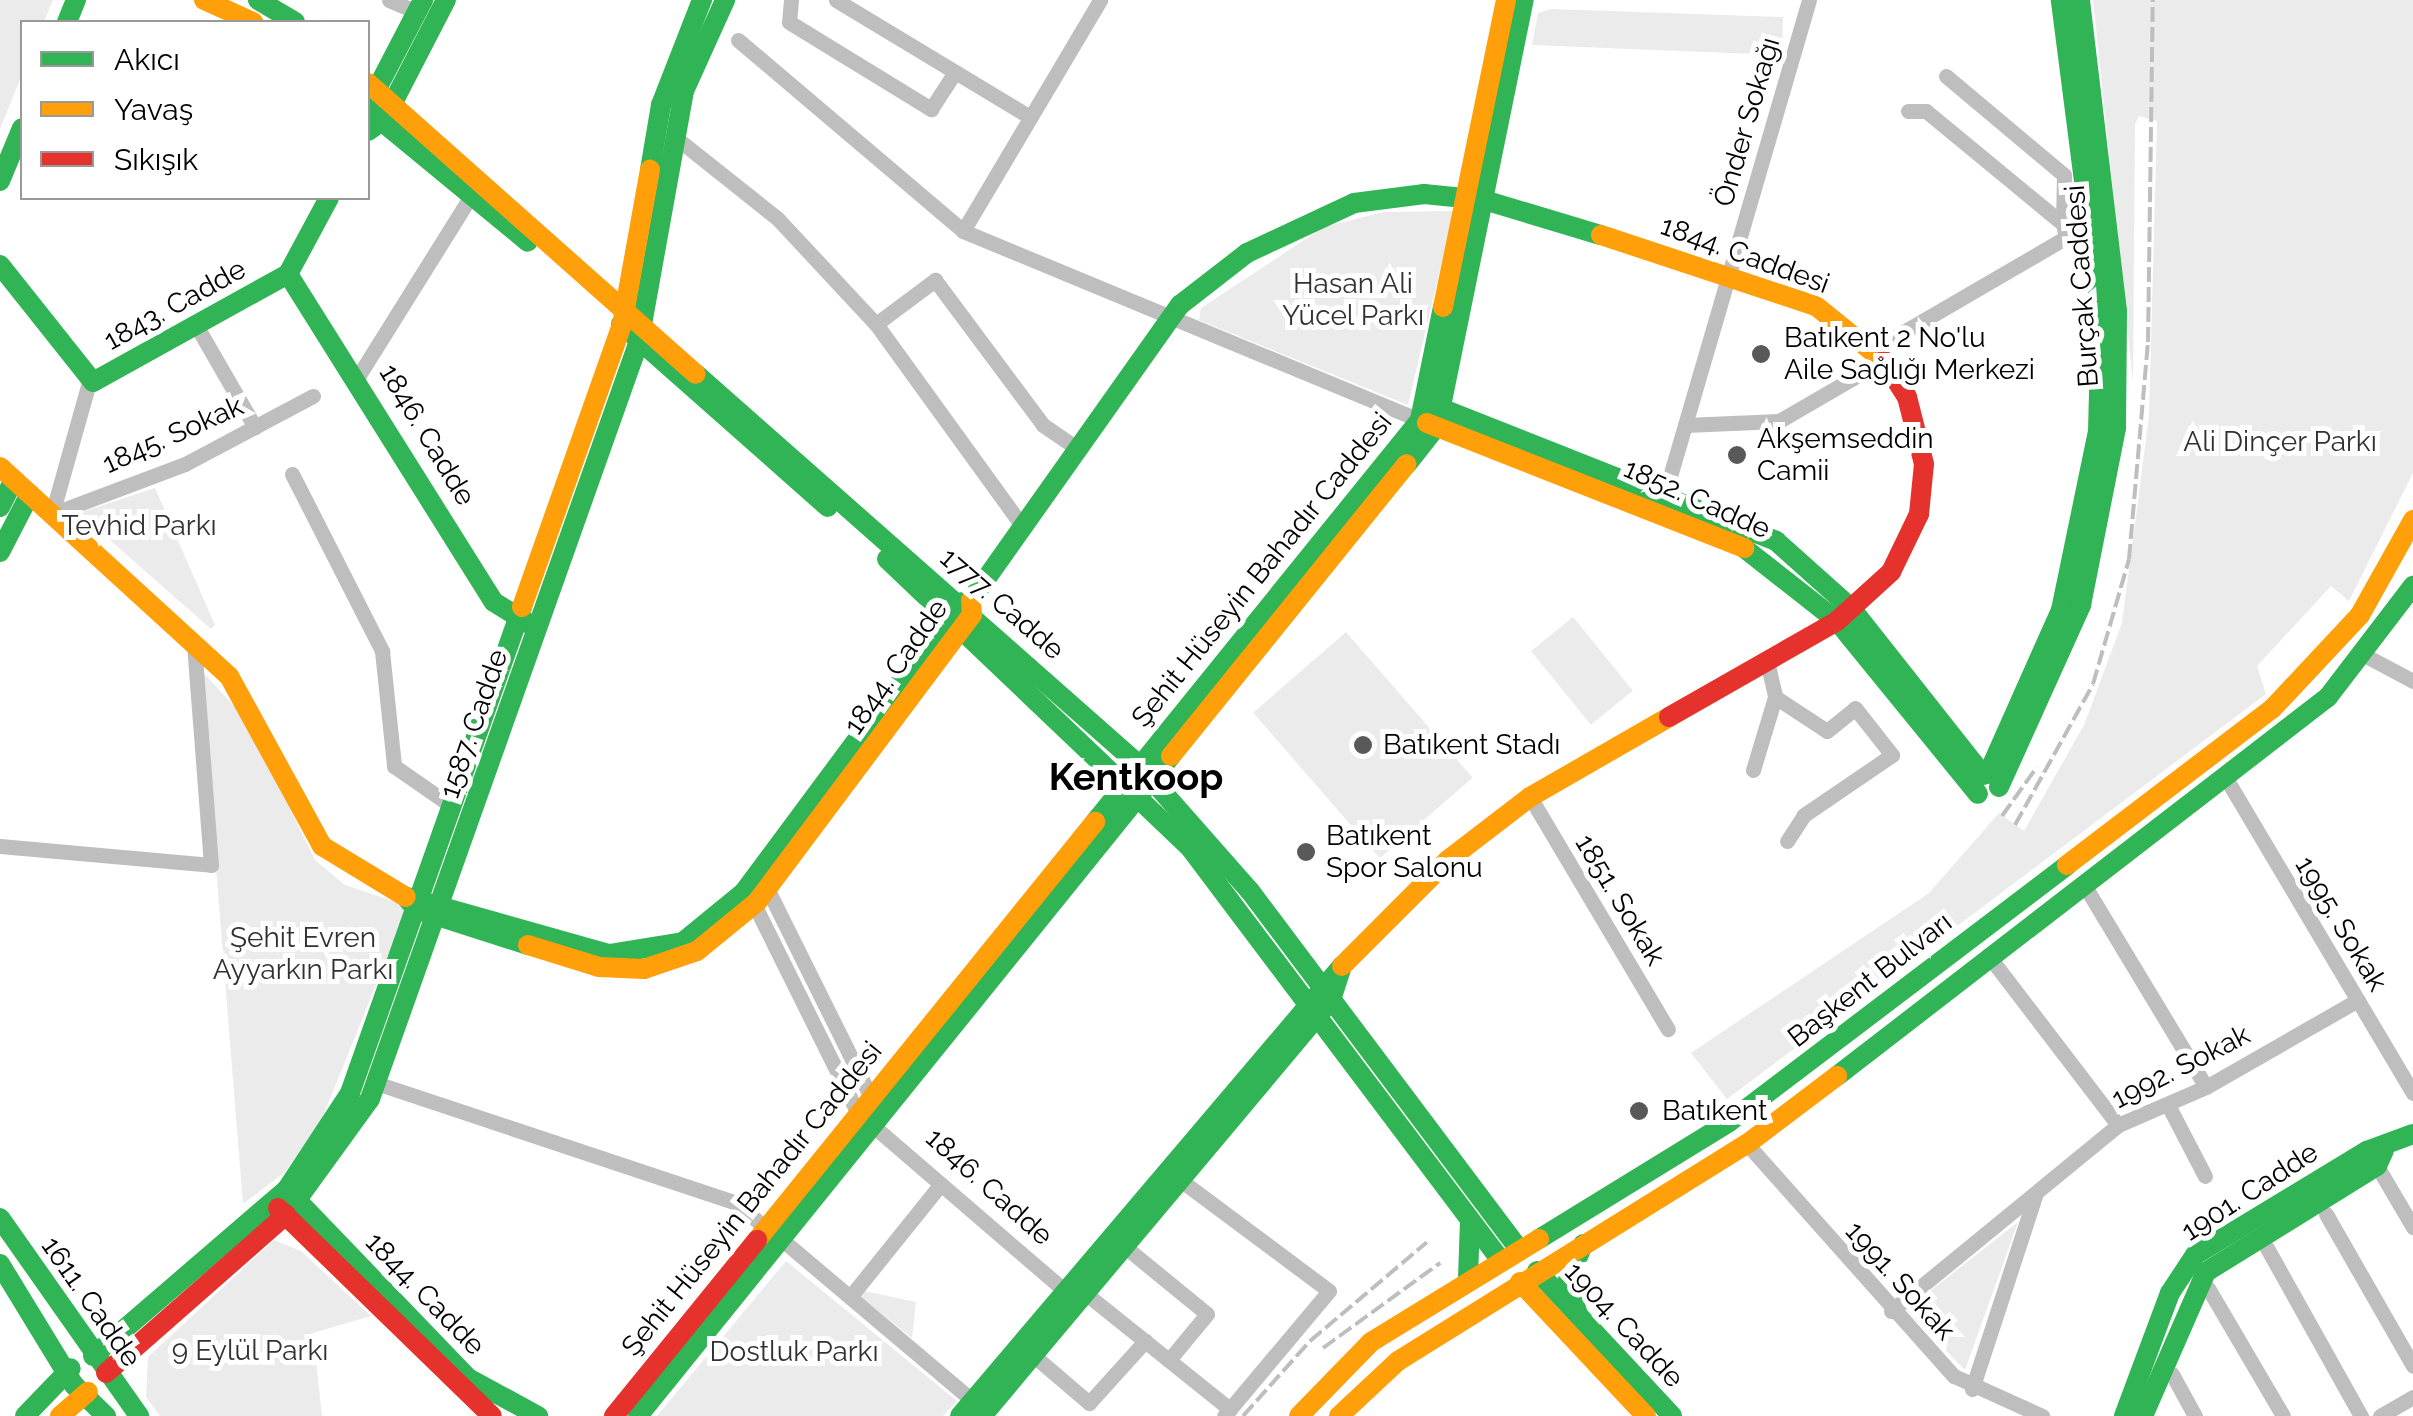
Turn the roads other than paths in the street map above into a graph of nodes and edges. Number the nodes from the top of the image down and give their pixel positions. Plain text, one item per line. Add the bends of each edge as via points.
1 (204, 0) edge
2 (390, 0) edge
3 (446, 0) edge
4 (702, 0) edge
5 (725, 0) edge
6 (791, 0) edge
7 (836, 0) edge
8 (1100, 0) edge
9 (1506, 0) edge
10 (1524, 0) edge
11 (1809, 0) edge
12 (2061, 0) edge
13 (2080, 0) edge
14 (267, 2) edge
15 (420, 6) edge
16 (249, 20) edge
17 (292, 20) edge
18 (738, 40) dead end
19 (955, 72) junction
20 (1946, 76) dead end
21 (375, 107) edge
22 (1908, 111) dead end
23 (1030, 118) junction
24 (20, 133) edge
25 (675, 137) junction
26 (0, 181) edge
27 (472, 194) junction
28 (1476, 198) junction
29 (328, 200) edge
30 (2091, 224) junction
31 (963, 231) junction
32 (2064, 231) junction
33 (0, 265) edge
34 (1730, 272) junction
35 (288, 274) junction
36 (1168, 319) junction
37 (876, 324) junction
38 (196, 325) junction
39 (632, 325) junction
40 (1881, 353) junction
41 (359, 375) junction
42 (89, 382) junction
43 (313, 396) dead end
44 (1432, 415) junction
45 (1685, 425) junction
46 (255, 427) junction
47 (1078, 449) junction
48 (292, 474) dead end
49 (15, 480) edge
50 (1666, 490) junction
51 (0, 507) edge
52 (52, 514) junction
53 (2413, 520) edge
54 (1023, 526) junction
55 (0, 552) edge
56 (2413, 586) edge
57 (963, 612) junction
58 (1844, 615) junction
59 (528, 624) junction
60 (194, 642) junction
61 (2366, 656) junction
62 (1767, 661) junction
63 (2413, 681) edge
64 (1775, 697) junction
65 (1753, 770) dead end
66 (1138, 778) junction
67 (2227, 780) junction
68 (1987, 782) junction
69 (1530, 797) junction
70 (453, 807) junction
71 (1787, 841) dead end
72 (0, 846) edge
73 (2083, 882) junction
74 (757, 889) junction
75 (424, 904) junction
76 (1988, 955) junction
77 (1319, 1000) junction
78 (2358, 1000) junction
79 (1668, 1029) dead end
80 (376, 1083) junction
81 (2206, 1088) junction
82 (872, 1093) junction
83 (2413, 1093) edge
84 (2168, 1106) junction
85 (857, 1112) junction
86 (877, 1123) junction
87 (2118, 1125) junction
88 (2413, 1134) edge
89 (1747, 1144) junction
90 (2380, 1158) junction
91 (2206, 1176) dead end
92 (1179, 1179) junction
93 (942, 1184) junction
94 (2037, 1192) junction
95 (286, 1203) junction
96 (2326, 1214) dead end
97 (0, 1218) edge
98 (1469, 1219) junction
99 (2413, 1227) edge
100 (772, 1233) junction
101 (1584, 1243) junction
102 (1124, 1246) junction
103 (2267, 1248) dead end
104 (1508, 1252) junction
105 (0, 1264) edge
106 (1529, 1277) junction
107 (1468, 1278) junction
108 (2208, 1288) dead end
109 (1076, 1295) junction
110 (850, 1298) junction
111 (1891, 1311) junction
112 (1578, 1315) junction
113 (1145, 1341) junction
114 (1032, 1355) junction
115 (1169, 1360) junction
116 (100, 1365) junction
117 (2413, 1366) edge
118 (71, 1368) junction
119 (2172, 1374) dead end
120 (1972, 1389) junction
121 (88, 1392) junction
122 (2413, 1397) edge
123 (2005, 1410) edge
124 (979, 1412) edge
125 (1227, 1412) edge
126 (25, 1416) edge
127 (60, 1416) edge
128 (106, 1416) edge
129 (139, 1416) edge
130 (492, 1416) edge
131 (538, 1416) edge
132 (614, 1416) edge
133 (638, 1416) edge
134 (1299, 1416) edge
135 (1339, 1416) edge
136 (1646, 1416) edge
137 (1672, 1416) edge
138 (2042, 1416) edge
139 (2124, 1416) edge
140 (2144, 1416) edge
141 (2195, 1416) edge
142 (2283, 1416) edge
143 (2360, 1416) edge
144 (2380, 1416) edge

1 - 16 street
2 - 15 street
3 - 21 street
4 - 39 street, 1587. Cadde via 661,105
5 - 25 street, 1587. Cadde via 697,54
6 - 19 street via 789,22 931,109
7 - 19 street
8 - 23 street
9 - 28 street, Şehit Hüseyin Bahadır Caddesi
10 - 28 street, Şehit Hüseyin Bahadır Caddesi
11 - 34 street, Önder Sokağı
12 - 30 street, Burçak Caddesi
13 - 68 street, Burçak Caddesi via 2116,299 2116,428 2081,605
14 - 17 street
15 - 21 street
18 - 31 street
19 - 23 street
20 - 32 street via 2064,176
21 - 27 street, 1777. Cadde
21 - 39 street, 1777. Cadde
22 - 32 street via 1926,111
23 - 31 street
24 - 26 street
25 - 37 street via 778,218
25 - 39 street, 1587. Cadde
27 - 39 street, 1777. Cadde
27 - 41 street
28 - 34 street, 1844. Caddesi
28 - 36 street, 1844. Caddesi via 1402,194 1314,218 1226,267
28 - 44 street, Şehit Hüseyin Bahadır Caddesi
29 - 35 street, 1843. Cadde
30 - 32 street
30 - 68 street, Burçak Caddesi via 2102,366 2086,516 2053,631
31 - 36 street
32 - 40 street
33 - 42 street, 1843. Cadde
34 - 40 street, 1844. Caddesi via 1816,306
34 - 45 street, Önder Sokağı
35 - 38 street, 1843. Cadde
35 - 41 street, 1846. Cadde
36 - 44 street
36 - 47 street, 1844. Caddesi
37 - 47 street via 935,280 1043,426
37 - 54 street
38 - 42 street, 1843. Cadde
38 - 46 street
39 - 57 street, 1777. Cadde
39 - 59 street, 1587. Cadde
40 - 45 street via 1779,421
40 - 58 street, 1844. Caddesi via 1916,419 1923,493 1902,558
41 - 59 street, 1846. Cadde via 494,602
42 - 52 street
43 - 46 street, 1845. Sokak
44 - 50 street, 1852. Cadde
44 - 58 street, 1852. Cadde via 1736,541
44 - 66 street, Şehit Hüseyin Bahadır Caddesi
45 - 50 street, Önder Sokağı
46 - 52 street, 1845. Sokak
47 - 54 street, 1844. Caddesi
48 - 70 street via 382,651 394,766
49 - 51 street
49 - 52 street, 1844. Cadde
49 - 55 street
50 - 58 street, 1852. Cadde via 1776,541
52 - 60 street, 1844. Cadde
53 - 104 street, Başkent Bulvarı via 2360,615 2272,709 1729,1122
54 - 57 street, 1844. Caddesi
56 - 61 street, Başkent Bulvarı
57 - 66 street, 1777. Cadde
57 - 74 street, 1844. Cadde
58 - 62 street, 1844. Caddesi
58 - 68 street, 1852. Cadde
59 - 70 street, 1587. Cadde
59 - 75 street, 1587. Cadde
60 - 72 street via 211,865
60 - 75 street, 1844. Cadde via 243,695 322,846
61 - 63 street
61 - 67 street, Başkent Bulvarı
62 - 64 street
62 - 69 street, 1844. Caddesi
64 - 65 street
64 - 71 street via 1827,731 1855,708 1892,755 1804,815
66 - 77 street, 1777. Cadde
66 - 82 street, Şehit Hüseyin Bahadır Caddesi
66 - 86 street, Şehit Hüseyin Bahadır Caddesi
67 - 73 street, Başkent Bulvarı
67 - 78 street, 1995. Sokak
69 - 77 street, 1844. Caddesi via 1448,860 1342,966
69 - 79 street, 1851. Sokak
70 - 75 street, 1587. Cadde
73 - 76 street, Başkent Bulvarı
73 - 81 street
74 - 75 street, 1844. Cadde via 697,952 628,970
74 - 82 street
74 - 85 street
75 - 80 street, 1587. Cadde
75 - 95 street, 1587. Cadde via 350,1093
76 - 87 street
76 - 89 street, Başkent Bulvarı
77 - 92 street
77 - 98 street, 1777. Cadde
77 - 104 street, 1777. Cadde
77 - 109 street
78 - 81 street, 1992. Sokak
78 - 83 street, 1995. Sokak
80 - 95 street, 1587. Cadde via 342,1150
80 - 100 street via 739,1204
81 - 84 street, 1992. Sokak
82 - 85 street, Şehit Hüseyin Bahadır Caddesi
82 - 86 street
84 - 87 street, 1992. Sokak
84 - 91 street
85 - 86 street, 1846. Cadde
85 - 100 street, Şehit Hüseyin Bahadır Caddesi
86 - 93 street, 1846. Cadde
86 - 100 street, Şehit Hüseyin Bahadır Caddesi
87 - 94 street, 1992. Sokak
88 - 90 street, 1901. Cadde
89 - 101 street, Başkent Bulvarı
89 - 111 street, 1991. Sokak
90 - 99 street
90 - 139 street, 1901. Cadde via 2367,1151 2196,1256 2170,1293
90 - 140 street, 1901. Cadde via 2206,1272
92 - 102 street
92 - 125 street via 1329,1292
93 - 109 street, 1846. Cadde
93 - 110 street
94 - 111 street, 1992. Sokak
94 - 120 street
95 - 116 street, 1587. Cadde
95 - 130 street, 1844. Cadde via 446,1380
95 - 131 street, 1844. Cadde via 468,1378
96 - 117 street
97 - 116 street, 1611. Cadde
98 - 104 street, 1777. Cadde
98 - 107 street
100 - 110 street
100 - 132 street, Şehit Hüseyin Bahadır Caddesi
100 - 133 street, Şehit Hüseyin Bahadır Caddesi
101 - 106 street, Başkent Bulvarı
101 - 112 street via 1568,1280
102 - 109 street
102 - 115 street via 1206,1314
103 - 143 street
104 - 106 street
104 - 107 street, Başkent Bulvarı
105 - 118 street, 1611. Cadde
106 - 112 street, 1904. Cadde
106 - 135 street, Başkent Bulvarı via 1385,1371
106 - 136 street, 1904. Cadde
107 - 134 street, Başkent Bulvarı via 1358,1352
108 - 142 street
109 - 113 street, 1846. Cadde
109 - 114 street
109 - 124 street
110 - 124 street
111 - 120 street, 1991. Sokak
112 - 137 street, 1904. Cadde
113 - 114 street via 1089,1403
113 - 115 street, 1846. Cadde
114 - 124 street
115 - 125 street, 1846. Cadde
116 - 118 street
116 - 121 street
116 - 129 street, 1611. Cadde
118 - 121 street, 1611. Cadde via 74,1384
118 - 126 street
119 - 141 street
120 - 123 street, 1991. Sokak
121 - 127 street
121 - 128 street, 1611. Cadde
122 - 144 street
123 - 138 street, 1991. Sokak

